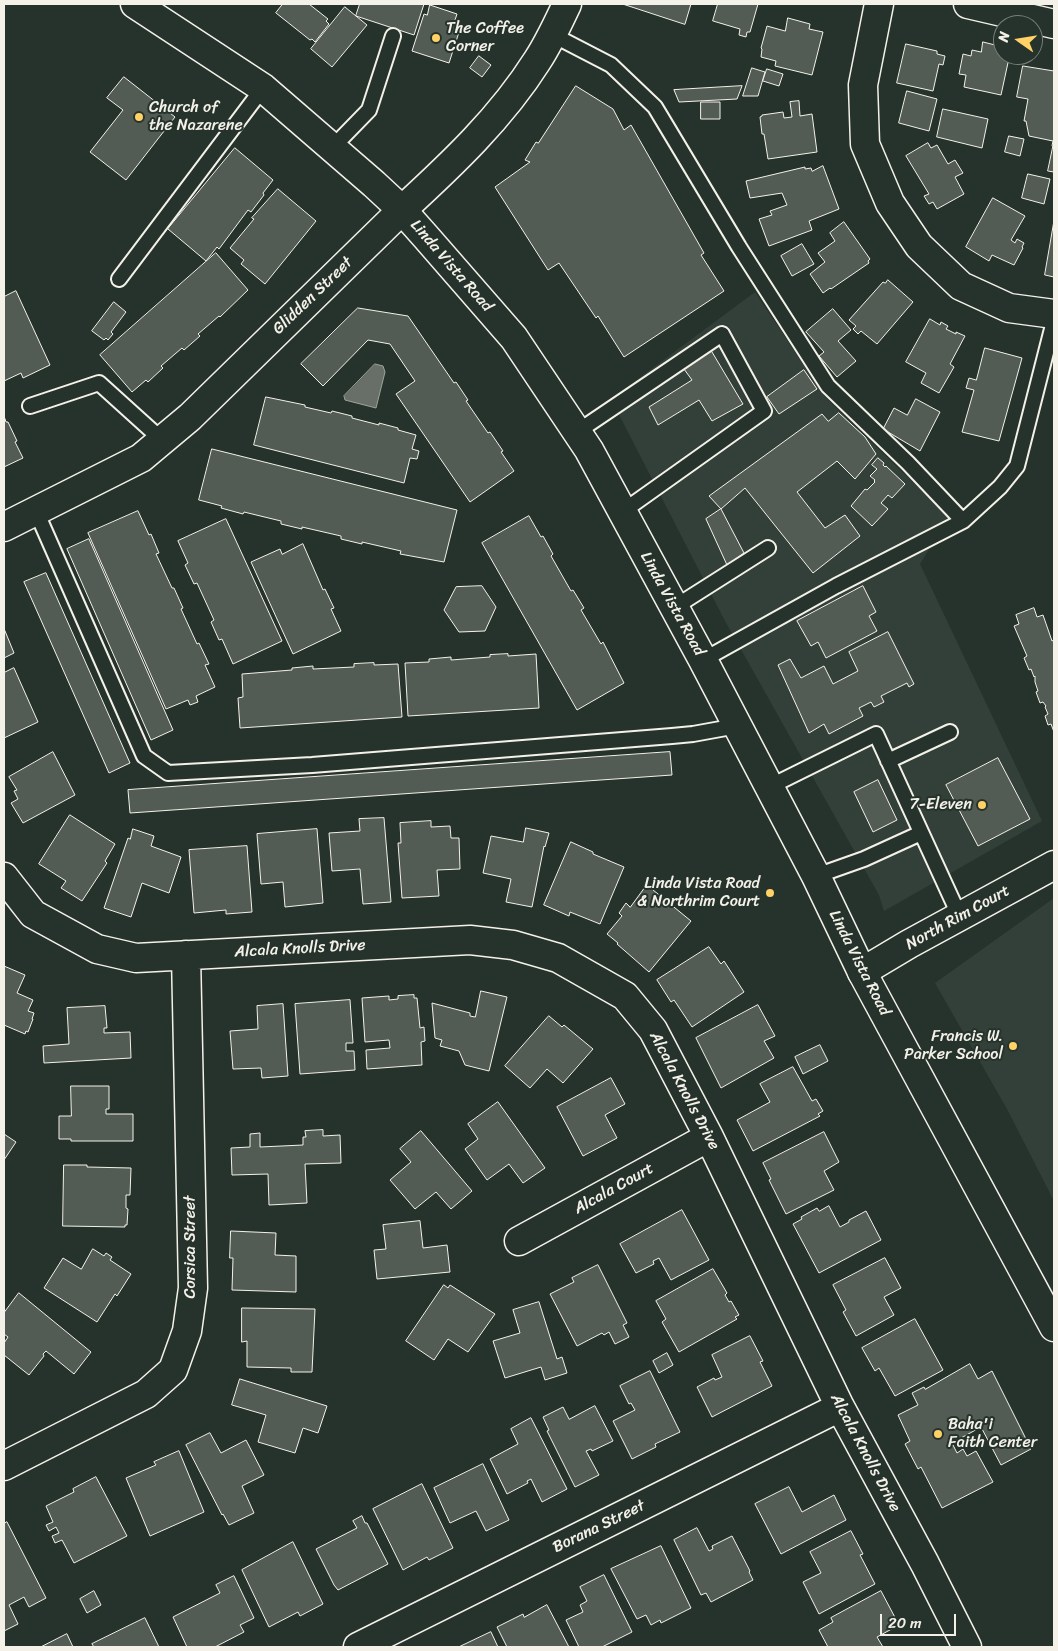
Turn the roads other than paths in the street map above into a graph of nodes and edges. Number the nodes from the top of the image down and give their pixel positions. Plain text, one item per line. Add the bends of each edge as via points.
1 (135, 4) edge
2 (567, 4) edge
3 (879, 4) edge
4 (968, 4) edge
5 (1054, 24) edge
6 (552, 35) junction
7 (394, 36) dead end
8 (263, 88) junction
9 (332, 148) junction
10 (402, 210) junction
11 (118, 279) dead end
12 (1054, 314) edge
13 (1054, 320) edge
14 (30, 406) dead end
15 (577, 432) junction
16 (162, 440) junction
17 (36, 511) junction
18 (622, 512) junction
19 (963, 521) junction
20 (4, 527) edge
21 (768, 548) dead end
22 (674, 607) junction
23 (703, 660) junction
24 (737, 726) junction
25 (950, 732) dead end
26 (888, 761) junction
27 (769, 787) junction
28 (921, 833) junction
29 (1054, 865) edge
30 (816, 876) junction
31 (4, 877) edge
32 (960, 917) junction
33 (186, 956) junction
34 (862, 972) junction
35 (709, 1137) junction
36 (519, 1241) dead end
37 (1054, 1327) edge
38 (840, 1407) junction
39 (4, 1466) edge
40 (358, 1647) edge
41 (967, 1647) edge

1 - 8 street, Linda Vista Road
2 - 6 street, Glidden Street
3 - 12 street via 863,85 866,144 890,203 919,246 961,286 1009,308
4 - 5 street
6 - 10 street, Glidden Street via 511,99 470,145
6 - 19 lane via 611,65 654,107 828,386
7 - 9 lane via 369,110
8 - 9 street, Linda Vista Road
8 - 11 lane
9 - 10 street, Linda Vista Road
10 - 15 street, Linda Vista Road via 514,338
10 - 16 street, Glidden Street via 190,417
13 - 19 lane via 1017,466 1000,487
14 - 16 lane via 99,383
15 - 18 street, Linda Vista Road
15 - 18 lane via 722,334 764,411
16 - 17 street, Glidden Street via 141,458
17 - 20 street, Glidden Street
17 - 24 lane via 144,756 168,774 312,766 672,736
18 - 22 street, Linda Vista Road
19 - 23 lane via 836,586
21 - 22 lane
22 - 23 street, Linda Vista Road
23 - 24 street, Linda Vista Road
24 - 27 street, Linda Vista Road
25 - 26 lane
26 - 27 lane via 876,734
26 - 28 lane
27 - 30 street, Linda Vista Road
28 - 30 lane
28 - 32 lane
29 - 32 street, North Rim Court
30 - 34 street, Linda Vista Road
31 - 33 street, Alcala Knolls Drive via 33,914 97,949 136,958
32 - 34 street, North Rim Court
33 - 35 street, Alcala Knolls Drive via 470,940 513,945 558,958 625,996 653,1030
33 - 39 street, Corsica Street via 193,1288 187,1331 173,1370 146,1394
34 - 37 street, Linda Vista Road
35 - 36 street, Alcala Court
35 - 38 street, Alcala Knolls Drive
38 - 40 street, Borana Street
38 - 41 street, Alcala Knolls Drive

